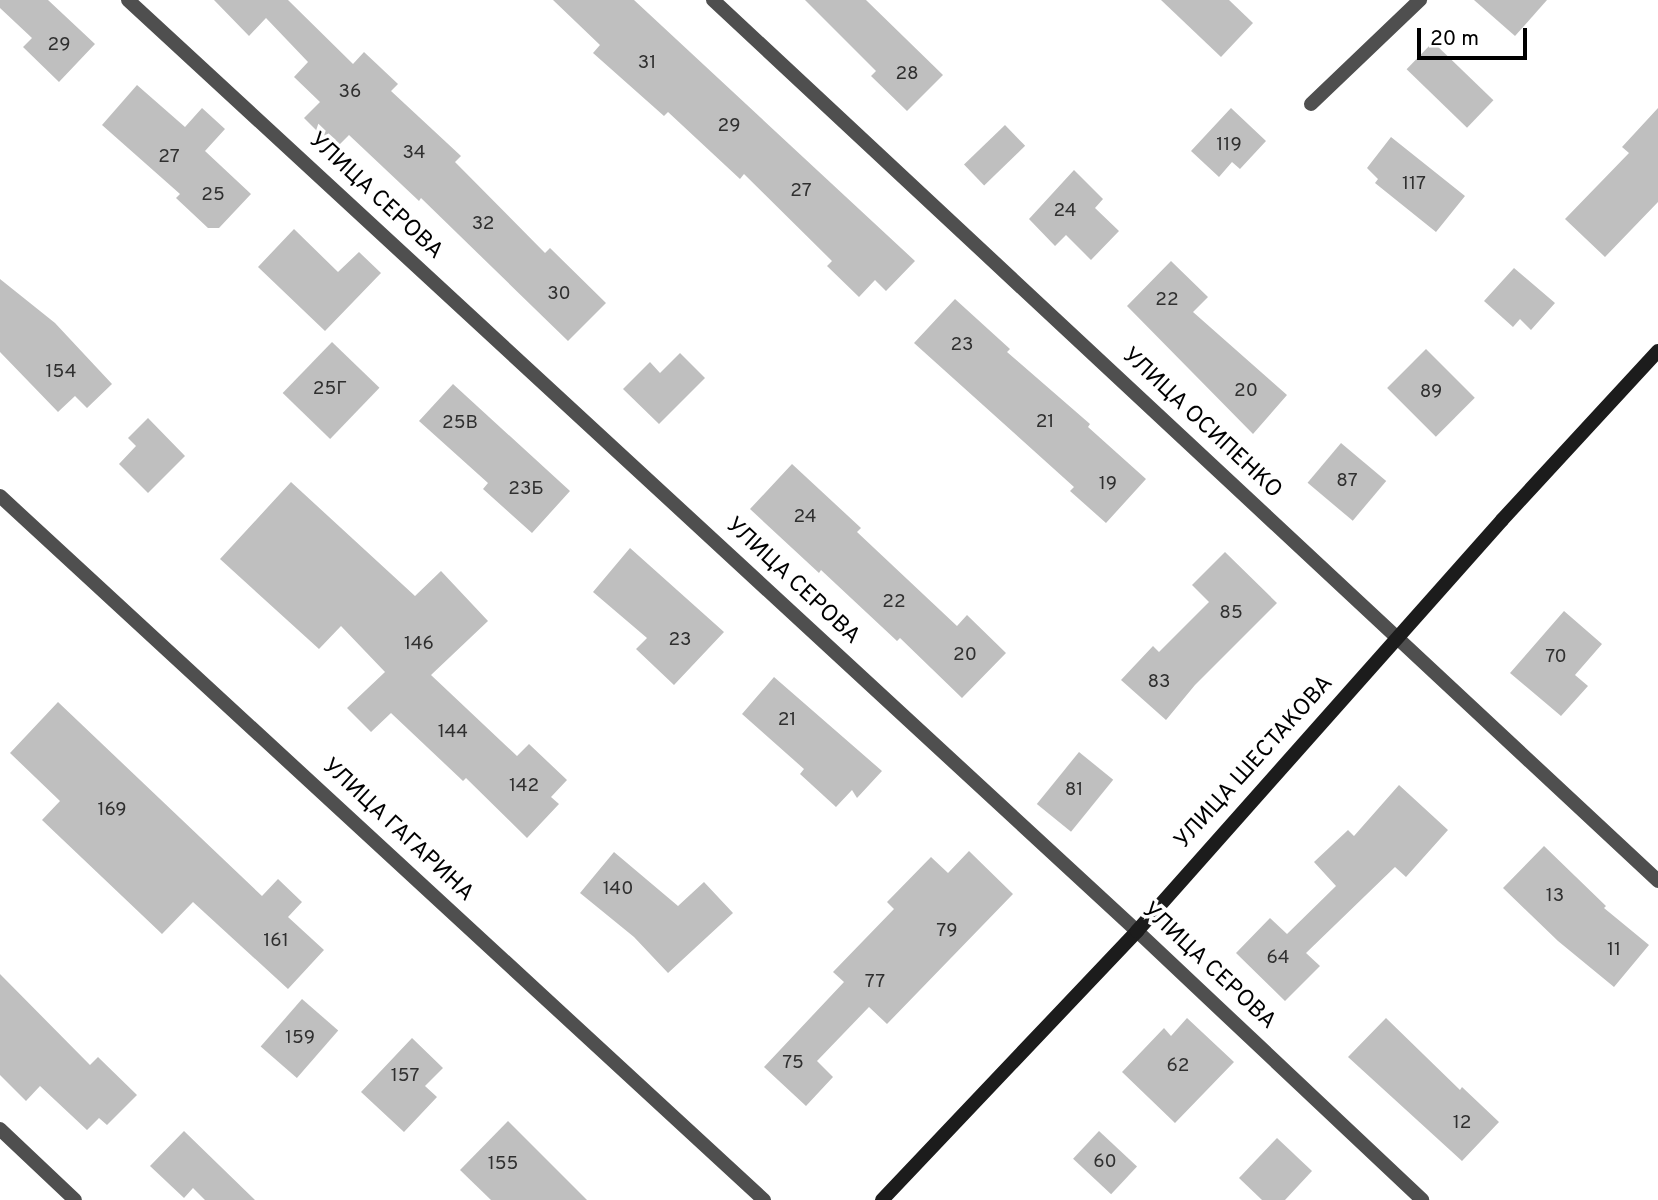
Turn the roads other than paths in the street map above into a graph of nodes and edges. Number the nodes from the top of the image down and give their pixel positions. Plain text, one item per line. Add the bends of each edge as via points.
1 (128, 0) edge
2 (713, 0) edge
3 (1420, 0) edge
4 (1311, 104) dead end
5 (1658, 351) edge
6 (0, 496) edge
7 (1396, 638) junction
8 (1658, 881) edge
9 (1137, 931) junction
10 (0, 1129) edge
11 (75, 1200) edge
12 (764, 1200) edge
13 (882, 1200) edge
14 (1422, 1200) edge

1 - 9 street, УЛИЦА СЕРОВА
2 - 7 street, УЛИЦА ОСИПЕНКО
3 - 4 street
5 - 7 main road, УЛИЦА ШЕСТАКОВА
6 - 12 street, УЛИЦА ГАГАРИНА
7 - 8 street, УЛИЦА ОСИПЕНКО
7 - 9 main road, УЛИЦА ШЕСТАКОВА
9 - 13 main road, УЛИЦА ШЕСТАКОВА
9 - 14 street, УЛИЦА СЕРОВА
10 - 11 street

